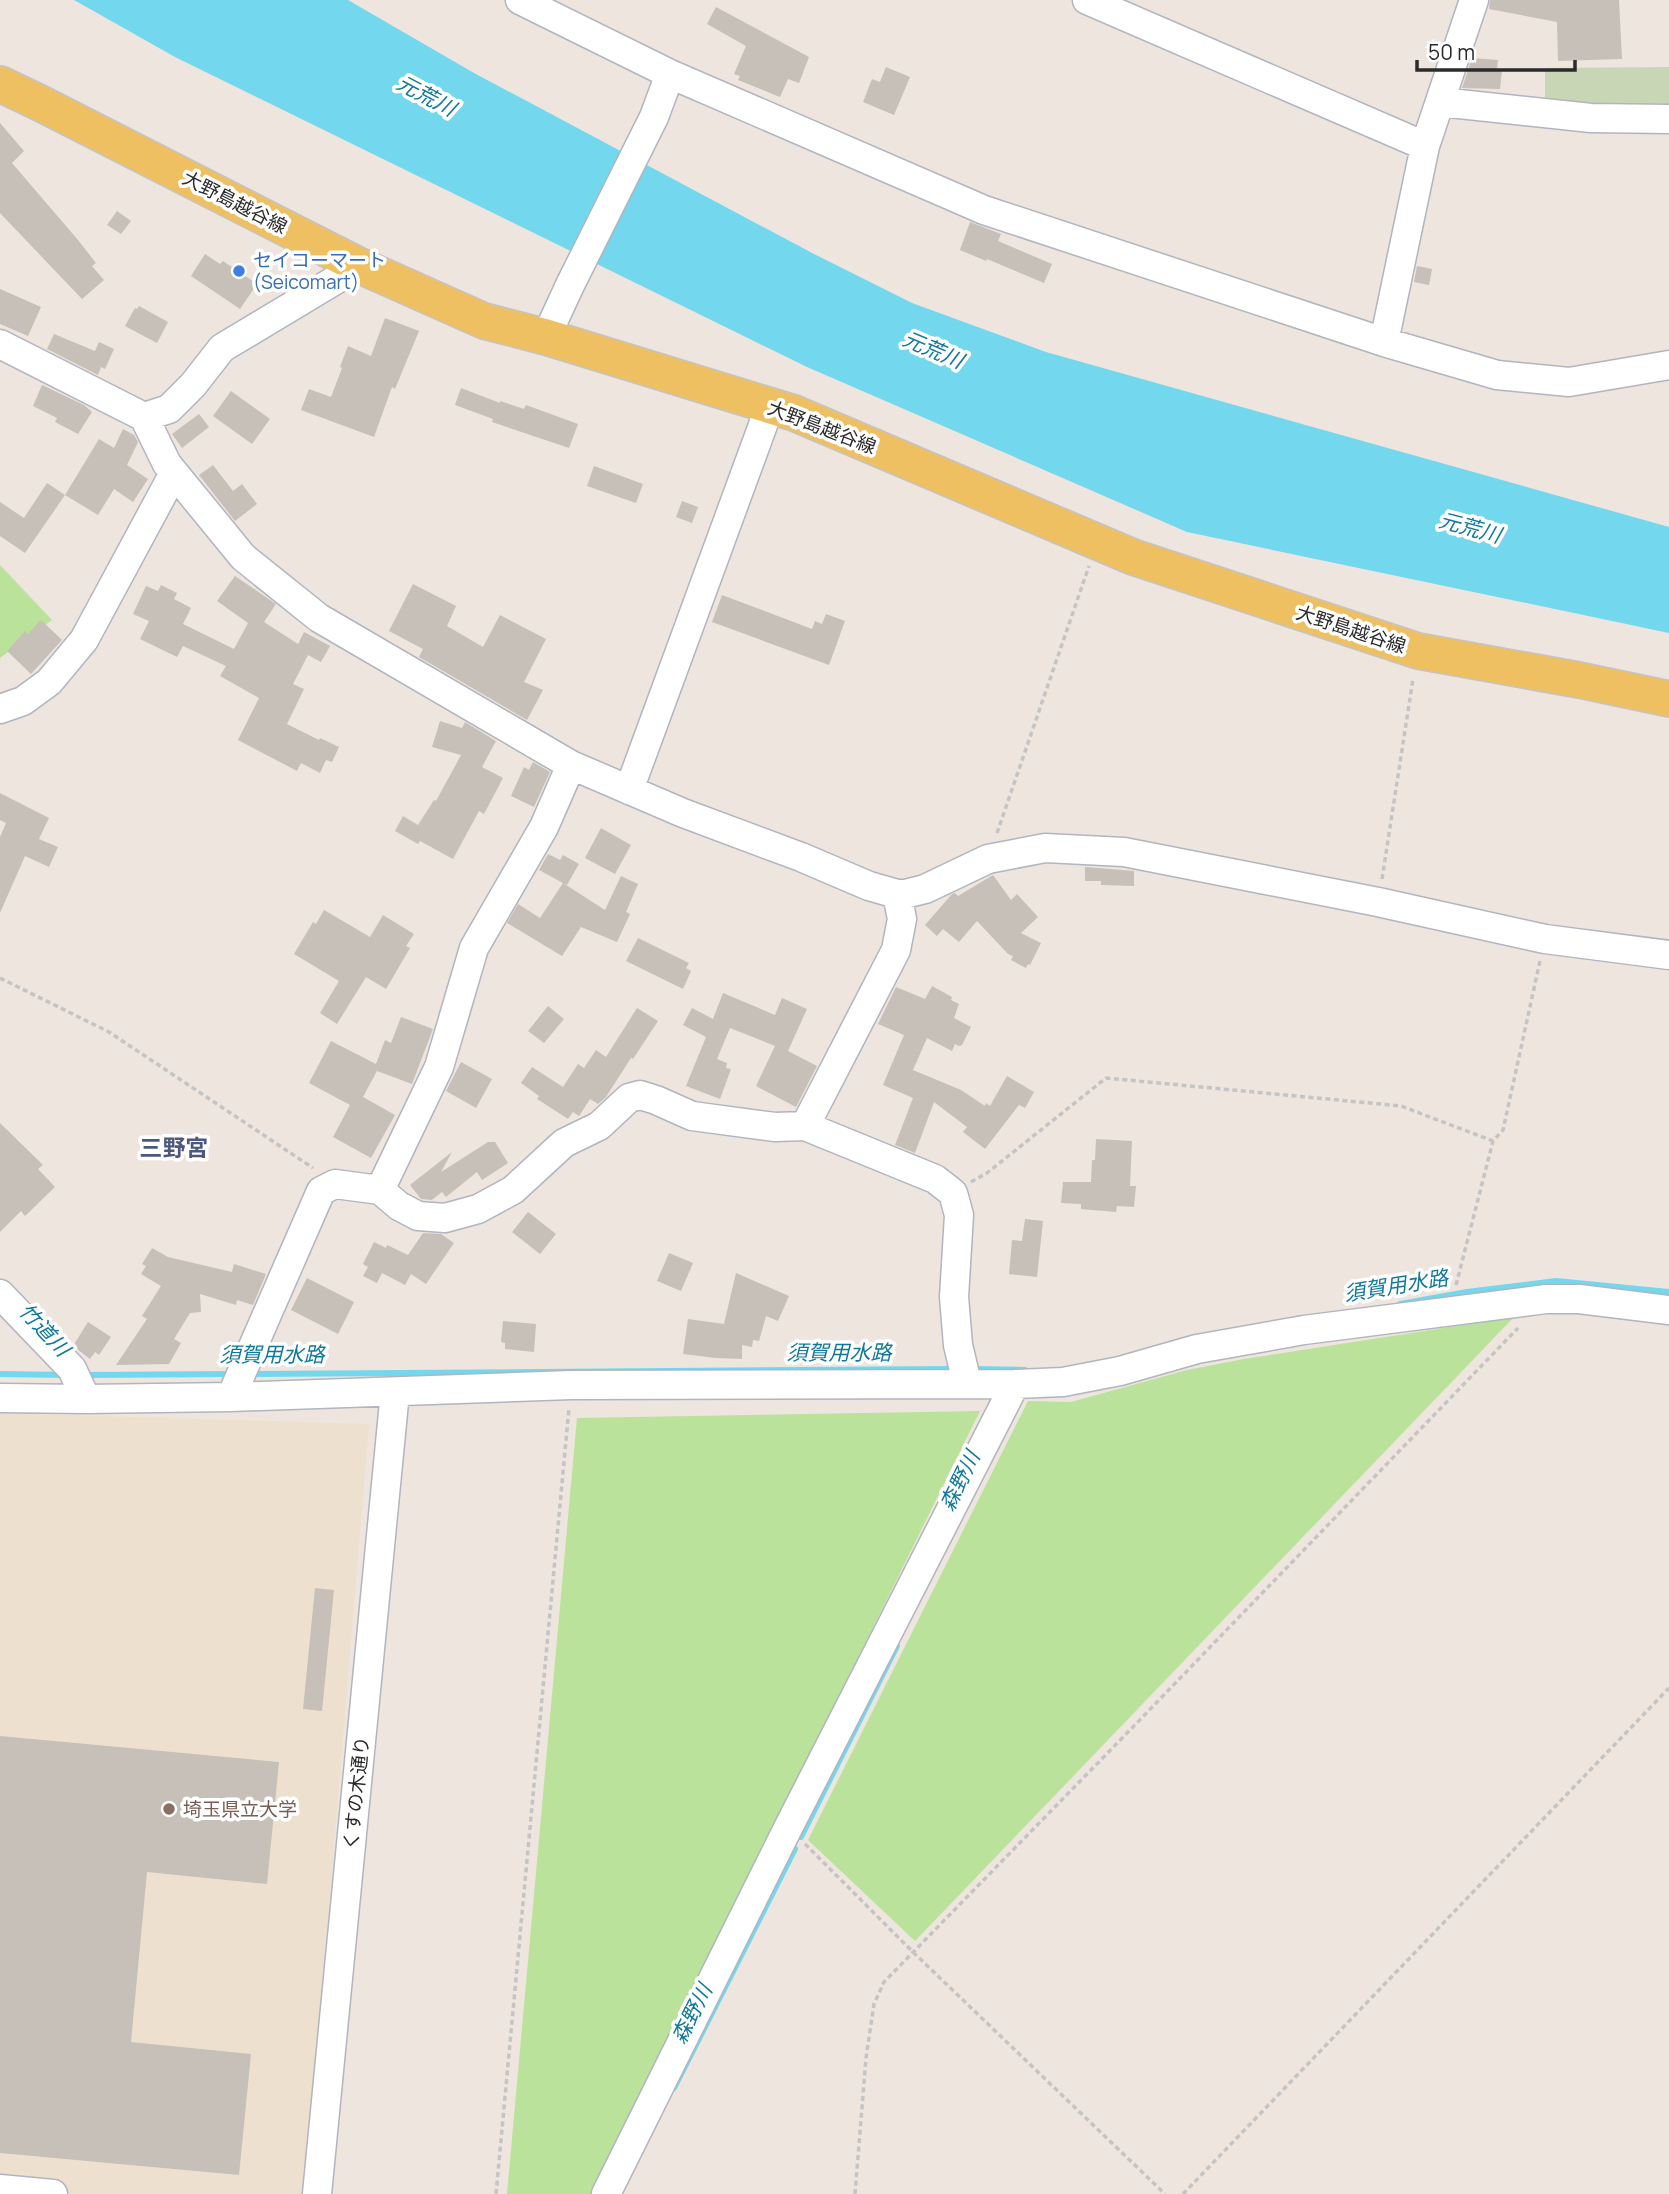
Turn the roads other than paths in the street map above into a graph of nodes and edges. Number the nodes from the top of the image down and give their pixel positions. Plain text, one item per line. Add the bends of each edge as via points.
1 (520, 0) edge
2 (1087, 0) edge
3 (1474, 0) edge
4 (670, 74) junction
5 (0, 84) edge
6 (1440, 102) junction
7 (1669, 118) edge
8 (1425, 146) junction
9 (356, 264) junction
10 (546, 337) junction
11 (1384, 342) junction
12 (0, 344) edge
13 (1669, 365) edge
14 (770, 406) junction
15 (144, 417) junction
16 (174, 473) junction
17 (1669, 699) edge
18 (0, 709) edge
19 (571, 765) junction
20 (629, 790) junction
21 (897, 894) junction
22 (1669, 954) edge
23 (805, 1126) junction
24 (380, 1190) junction
25 (0, 1294) edge
26 (1669, 1310) edge
27 (967, 1383) junction
28 (1015, 1384) junction
29 (395, 1392) junction
30 (231, 1397) junction
31 (0, 1398) edge
32 (86, 1399) junction
33 (0, 2189) edge
34 (53, 2194) edge
35 (317, 2194) edge
36 (606, 2194) edge

1 - 4 street
2 - 8 street
3 - 6 street
4 - 10 street via 654,117
4 - 11 street via 984,210
5 - 9 main road, 大野島越谷線
6 - 7 street via 1591,118
6 - 8 street
8 - 11 street
9 - 10 main road, 大野島越谷線 via 484,320
9 - 15 street via 222,348 169,409
10 - 14 main road, 大野島越谷線
11 - 13 street via 1497,375 1569,382
12 - 15 street
14 - 17 main road, 大野島越谷線 via 1133,557 1418,651
14 - 20 street
15 - 16 street
16 - 18 street via 84,640 49,682 23,701
16 - 19 street via 243,557 319,618
19 - 20 street
19 - 24 street via 544,827 474,948 439,1067
20 - 21 street
21 - 22 street via 925,889 988,859 1045,848 1124,852 1545,939
21 - 23 street via 902,919 896,950
23 - 24 street via 775,1128 692,1116 640,1095 629,1098 599,1126 564,1143 513,1189 478,1209 445,1218 418,1216
23 - 27 street via 935,1179 953,1192 960,1214 954,1297
24 - 30 street via 335,1184 321,1191
25 - 32 street via 72,1368
26 - 28 street via 1579,1299 1457,1297 1198,1349 1120,1371 1063,1382
27 - 28 street
27 - 29 street via 571,1385
28 - 36 street
29 - 30 street
29 - 35 street, くすの木通り
30 - 32 street
31 - 32 street
33 - 34 street

